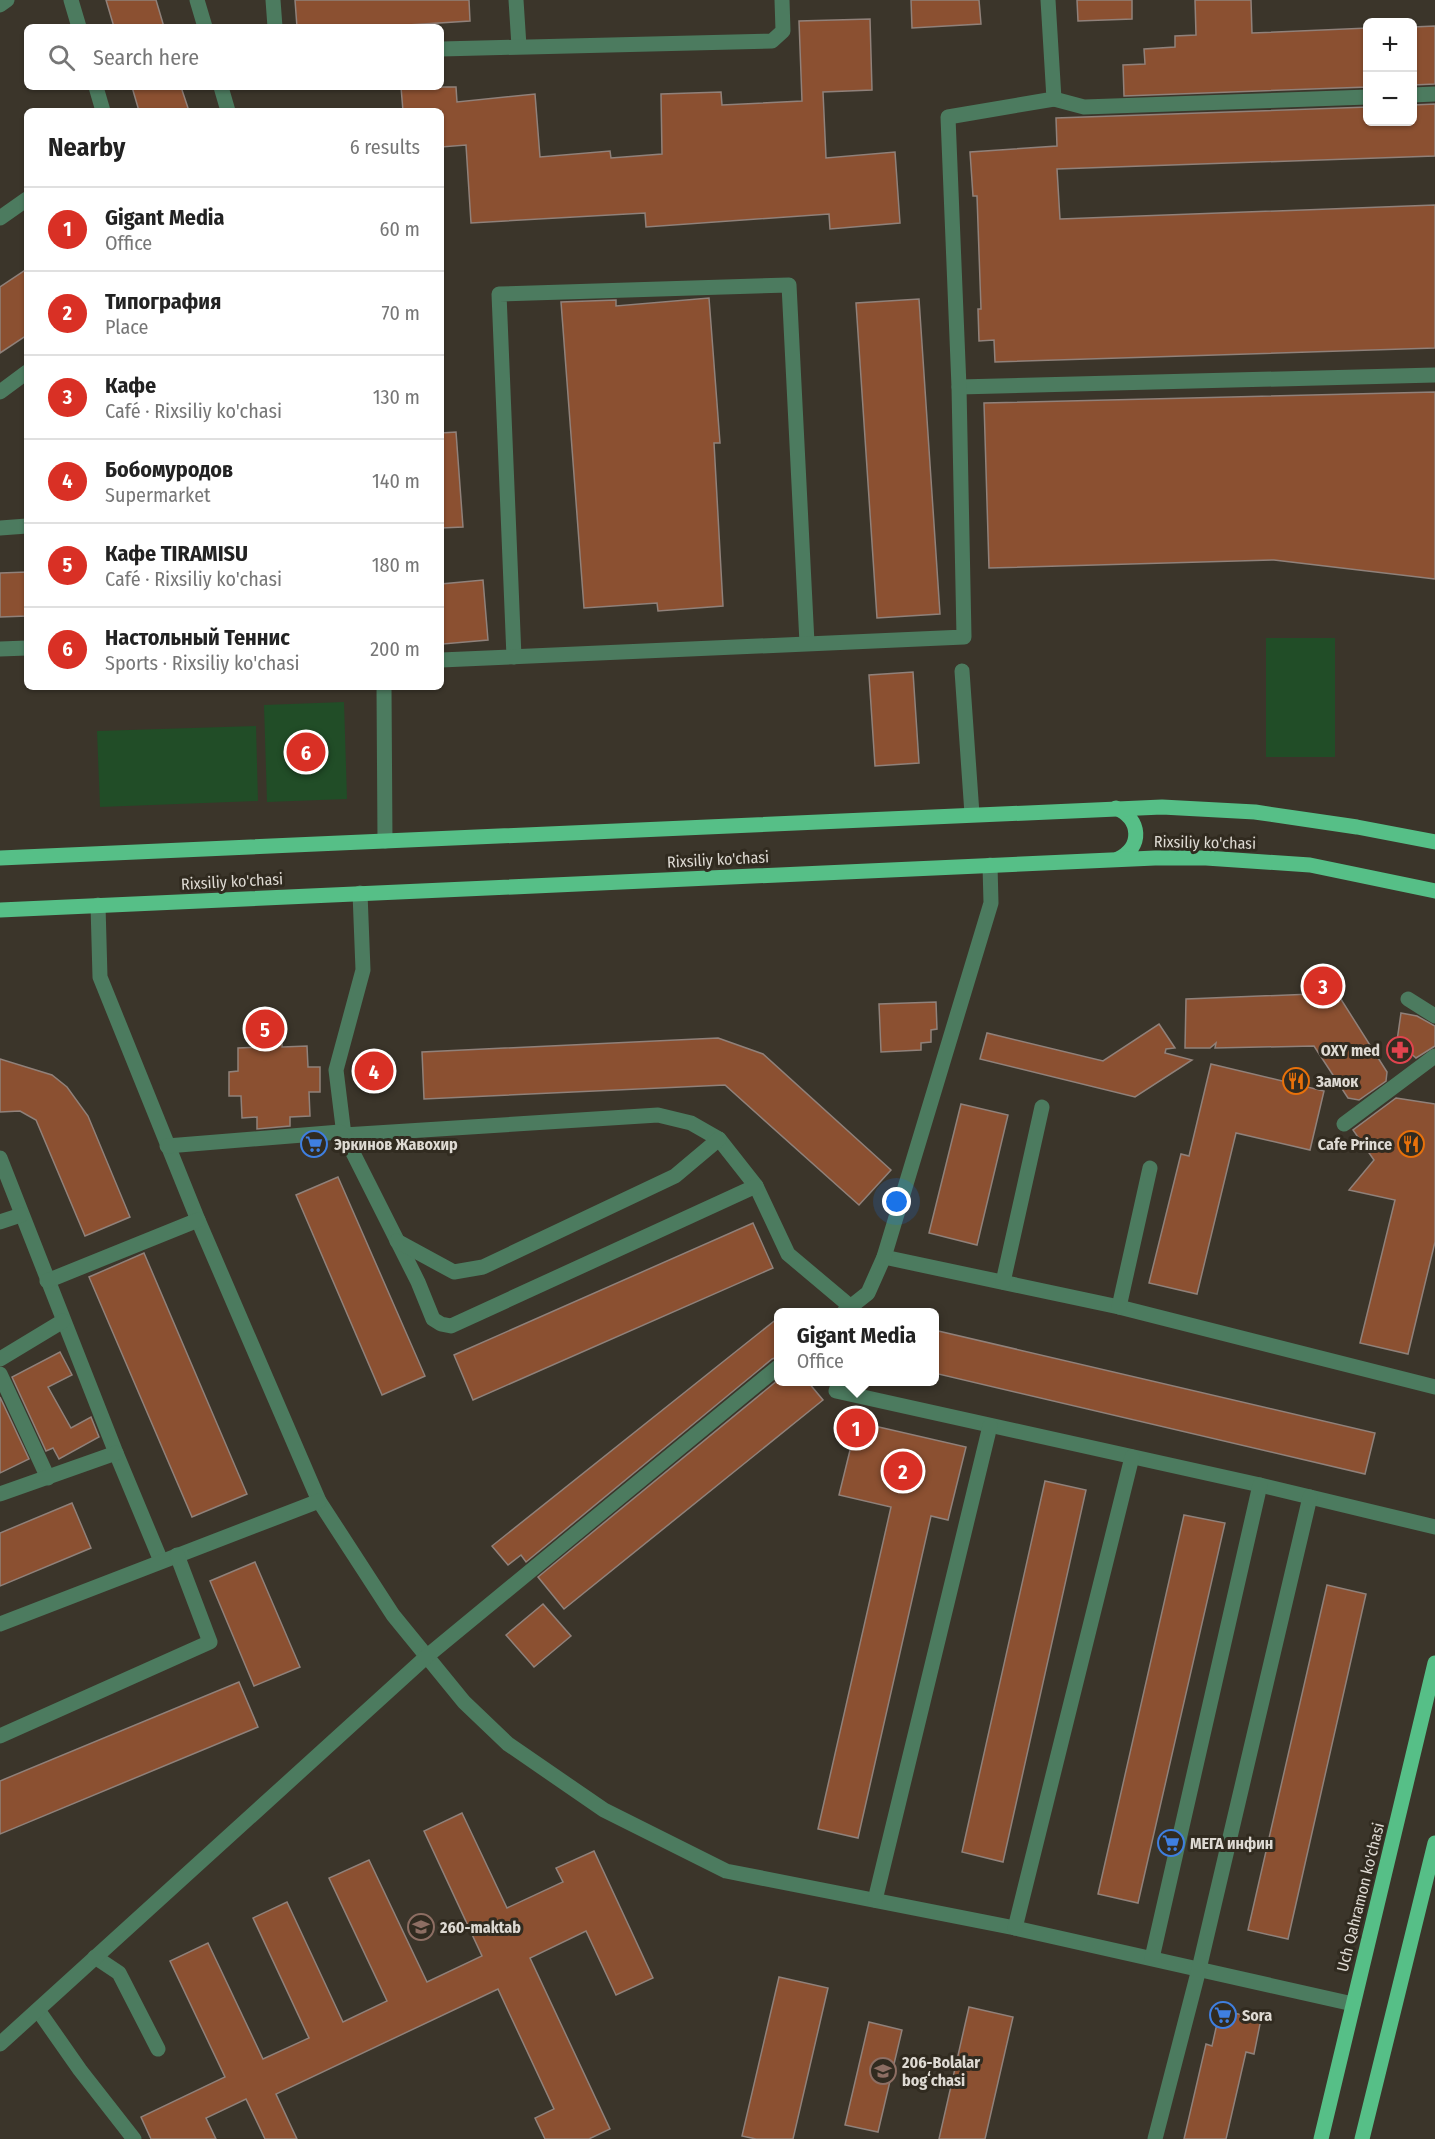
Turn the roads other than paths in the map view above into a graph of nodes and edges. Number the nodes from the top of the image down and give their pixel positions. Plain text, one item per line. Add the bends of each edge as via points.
1 (7, 0) edge
2 (71, 0) edge
3 (197, 0) edge
4 (273, 0) edge
5 (516, 0) edge
6 (782, 0) edge
7 (1048, 0) edge
8 (0, 5) edge
9 (78, 24) edge
10 (204, 24) edge
11 (275, 24) edge
12 (519, 46) junction
13 (444, 49) edge
14 (97, 90) edge
15 (222, 90) edge
16 (1435, 94) edge
17 (1417, 95) edge
18 (1363, 97) edge
19 (1054, 99) junction
20 (102, 108) edge
21 (227, 108) edge
22 (24, 201) edge
23 (0, 218) edge
24 (24, 374) edge
25 (1435, 375) edge
26 (958, 387) junction
27 (0, 392) edge
28 (24, 526) edge
29 (0, 528) edge
30 (807, 643) junction
31 (24, 648) edge
32 (0, 649) edge
33 (514, 657) junction
34 (444, 660) edge
35 (962, 671) dead end
36 (384, 690) edge
37 (1116, 808) junction
38 (972, 814) junction
39 (385, 841) junction
40 (1435, 843) edge
41 (0, 858) edge
42 (1118, 860) junction
43 (990, 864) junction
44 (1435, 891) edge
45 (360, 893) junction
46 (98, 905) junction
47 (0, 910) edge
48 (1408, 999) dead end
49 (1435, 1016) edge
50 (1435, 1056) edge
51 (1042, 1107) dead end
52 (1344, 1124) dead end
53 (344, 1135) junction
54 (719, 1139) junction
55 (167, 1146) junction
56 (0, 1158) edge
57 (1150, 1168) dead end
58 (756, 1186) junction
59 (21, 1215) junction
60 (198, 1220) junction
61 (0, 1222) edge
62 (397, 1241) junction
63 (884, 1257) junction
64 (47, 1281) junction
65 (1003, 1282) junction
66 (1119, 1307) junction
67 (849, 1308) edge
68 (855, 1308) edge
69 (63, 1321) junction
70 (0, 1359) edge
71 (774, 1370) edge
72 (0, 1374) edge
73 (838, 1386) edge
74 (1435, 1388) edge
75 (990, 1426) junction
76 (116, 1453) junction
77 (1132, 1457) junction
78 (48, 1479) junction
79 (1260, 1485) junction
80 (0, 1494) edge
81 (1310, 1497) junction
82 (319, 1501) junction
83 (1435, 1527) edge
84 (177, 1555) junction
85 (161, 1561) junction
86 (0, 1624) edge
87 (426, 1657) junction
88 (1434, 1673) edge
89 (0, 1736) edge
90 (1435, 1843) edge
91 (875, 1900) junction
92 (1015, 1928) junction
93 (95, 1957) junction
94 (1152, 1958) junction
95 (1199, 1969) junction
96 (1353, 2004) junction
97 (38, 2010) junction
98 (0, 2044) edge
99 (158, 2049) dead end
100 (134, 2139) edge
101 (1155, 2139) edge
102 (1321, 2139) edge
103 (1362, 2139) edge

1 - 8 street
2 - 9 street
3 - 10 street
4 - 11 street
5 - 12 street
6 - 12 street via 783,31 772,41
7 - 19 street
12 - 13 street
14 - 20 street
15 - 21 street
16 - 17 street
18 - 19 street via 1084,107
19 - 26 street via 948,117
22 - 23 street
24 - 27 street
25 - 26 street
26 - 30 street via 964,637
28 - 29 street
30 - 33 street
30 - 33 street via 789,285 499,294
31 - 32 street
33 - 34 street
35 - 38 street
36 - 39 street
37 - 38 main road, Rixsiliy ko'chasi
37 - 40 main road, Rixsiliy ko'chasi via 1255,812
37 - 42 main road via 1131,818 1137,835 1132,850
38 - 39 main road, Rixsiliy ko'chasi
39 - 41 main road, Rixsiliy ko'chasi
42 - 43 main road, Rixsiliy ko'chasi
42 - 44 main road, Rixsiliy ko'chasi via 1206,858 1310,865
43 - 45 main road, Rixsiliy ko'chasi
43 - 63 street via 991,903
45 - 46 main road, Rixsiliy ko'chasi
45 - 53 street via 363,970 336,1070
46 - 47 main road, Rixsiliy ko'chasi
46 - 55 street via 100,977
48 - 49 street
50 - 52 street
51 - 65 street
53 - 54 street via 658,1115 691,1123
53 - 55 street via 340,1132
53 - 62 street
54 - 58 street
54 - 62 street via 675,1176 483,1267 454,1272
55 - 60 street
56 - 59 street
57 - 66 street
58 - 62 street via 451,1326 433,1319
58 - 67 street via 788,1254
59 - 61 street
59 - 64 street
60 - 64 street
60 - 82 street
63 - 65 street
63 - 68 street via 868,1293
64 - 69 street
65 - 66 street
66 - 74 street
69 - 70 street
69 - 76 street
71 - 87 street
72 - 78 street
73 - 75 street via 836,1391
75 - 77 street
75 - 91 street
76 - 78 street
76 - 85 street
77 - 79 street
77 - 92 street
78 - 80 street
79 - 81 street
79 - 94 street
81 - 83 street
81 - 95 street
82 - 84 street
82 - 87 street via 378,1593
84 - 85 street
84 - 89 street via 210,1642
85 - 86 street
87 - 91 street via 464,1702 501,1737 604,1810 726,1871
87 - 93 street
88 - 96 main road, Uch Qahramon ko'chasi
90 - 103 main road
91 - 92 street
92 - 94 street
93 - 97 street
93 - 99 street via 119,1973
94 - 95 street
95 - 96 street
95 - 101 street
96 - 102 main road, Uch Qahramon ko'chasi
97 - 98 street
97 - 100 street

